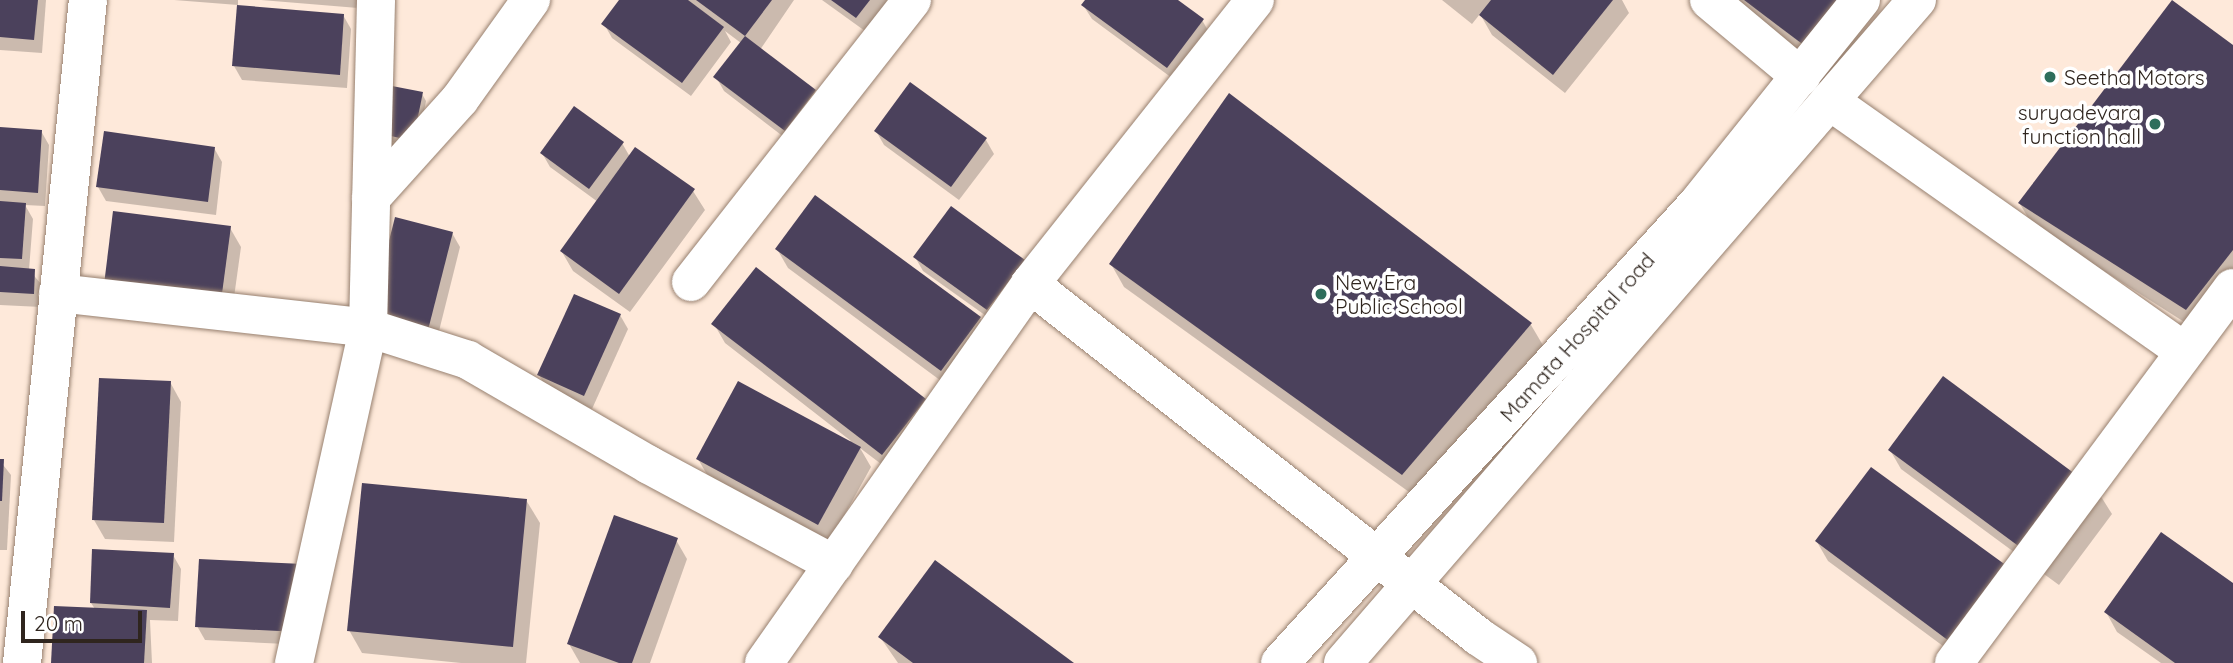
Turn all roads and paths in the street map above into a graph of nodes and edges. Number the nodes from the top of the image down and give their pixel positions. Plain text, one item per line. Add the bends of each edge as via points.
1 (88, 0) edge
2 (376, 0) edge
3 (531, 0) edge
4 (912, 0) edge
5 (1255, 0) edge
6 (1709, 0) edge
7 (1861, 0) edge
8 (1917, 0) edge
9 (1801, 77) junction
10 (1831, 102) junction
11 (371, 198) junction
12 (691, 282) dead end
13 (1030, 284) junction
14 (2233, 288) edge
15 (58, 293) junction
16 (368, 328) junction
17 (2184, 351) junction
18 (1379, 556) junction
19 (834, 564) junction
20 (1413, 582) junction
21 (22, 663) edge
22 (294, 663) edge
23 (764, 663) edge
24 (1280, 663) edge
25 (1343, 663) edge
26 (1518, 663) edge
27 (1954, 663) edge

1 - 15 street
2 - 11 street
3 - 11 street via 460,99
4 - 12 street
5 - 13 street
6 - 9 street
7 - 9 street, Mamata Hospital road
8 - 10 street, Mamata Hospital road
9 - 18 street, Mamata Hospital road via 1699,202
10 - 17 street
10 - 20 street, Mamata Hospital road
11 - 16 street
13 - 18 street
13 - 19 street
14 - 17 street
15 - 16 street
15 - 21 street
16 - 19 street via 468,360 649,466
16 - 22 street
17 - 27 street
18 - 20 street
18 - 24 street, Mamata Hospital road
19 - 23 street
20 - 25 street, Mamata Hospital road
20 - 26 street via 1479,638

